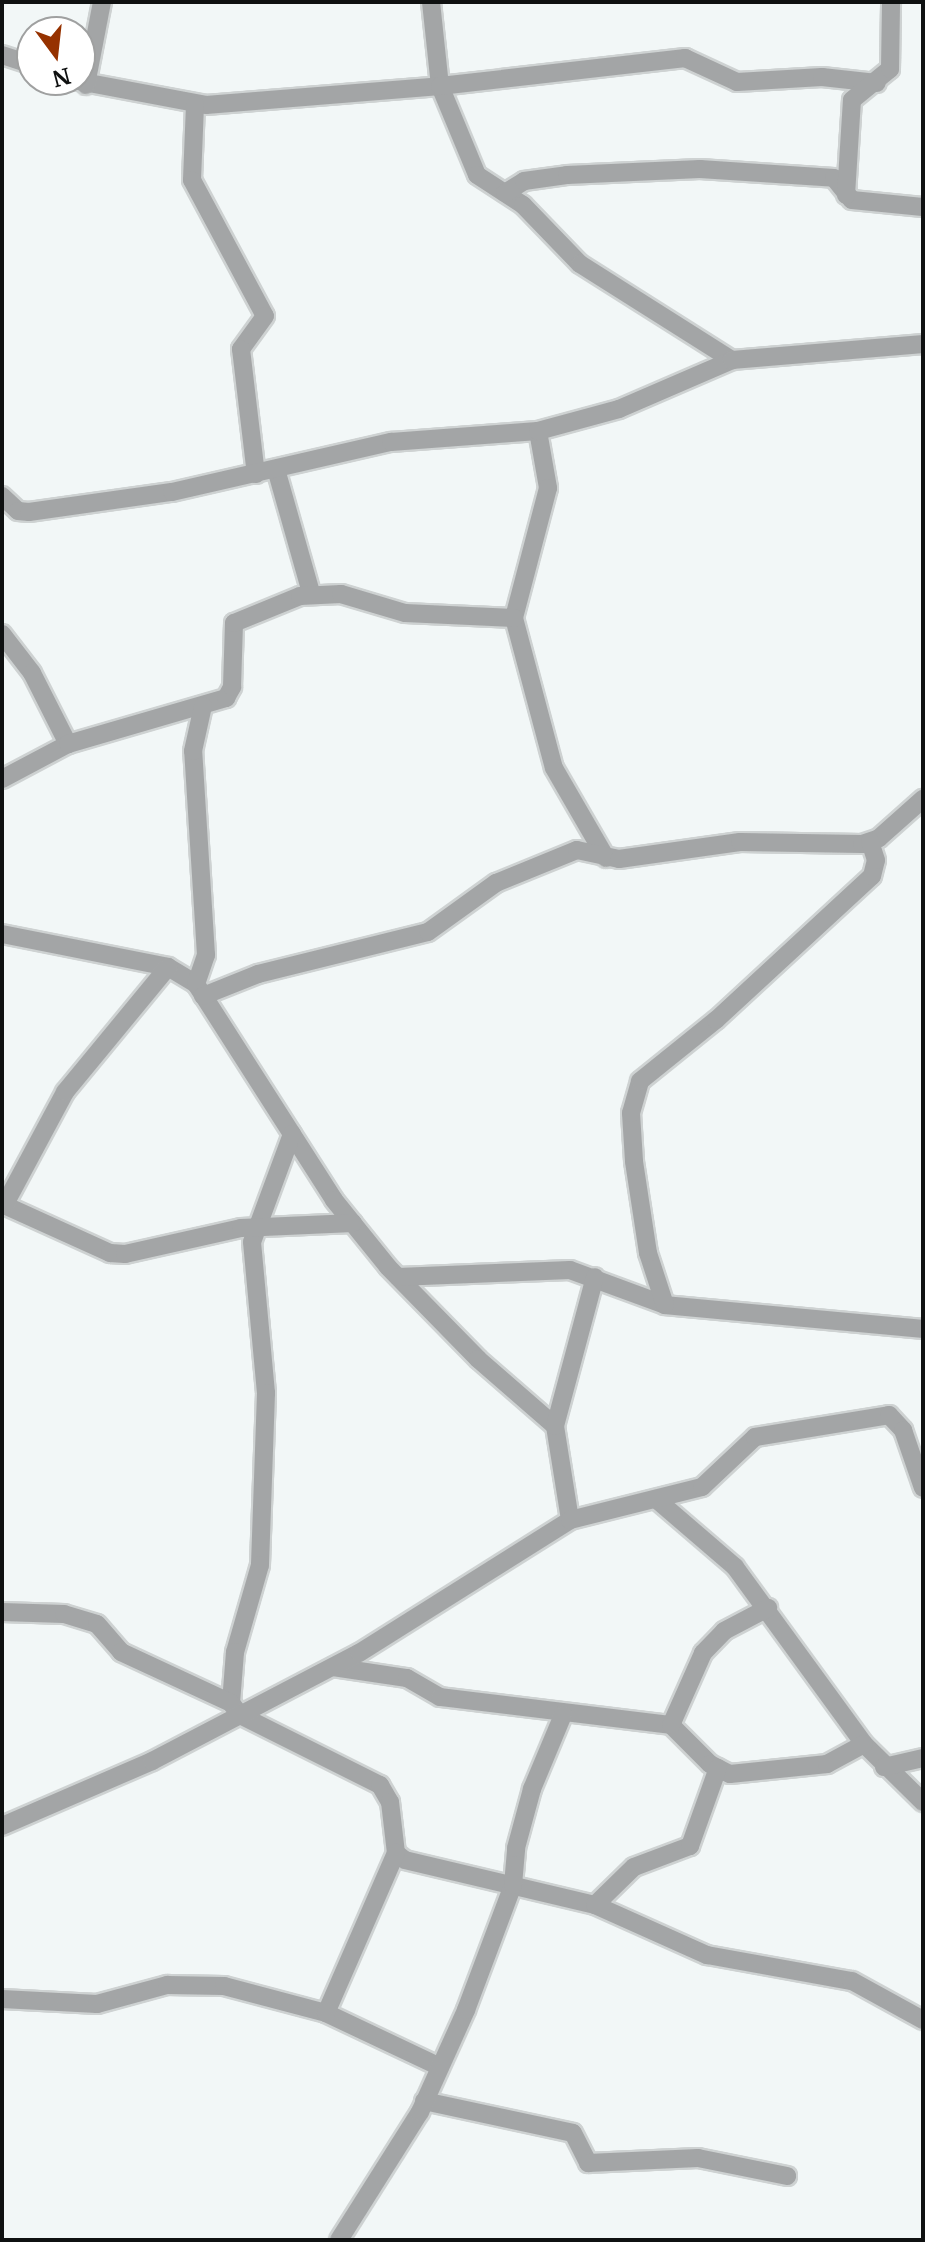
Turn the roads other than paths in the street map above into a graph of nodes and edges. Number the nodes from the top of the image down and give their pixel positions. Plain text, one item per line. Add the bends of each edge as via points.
1 (102, 2) edge
2 (431, 2) edge
3 (891, 2) edge
4 (96, 24) edge
5 (877, 83) junction
6 (96, 85) edge
7 (440, 86) junction
8 (195, 105) junction
9 (505, 193) junction
10 (846, 195) junction
11 (923, 207) edge
12 (923, 344) edge
13 (702, 345) junction
14 (732, 360) junction
15 (708, 372) junction
16 (538, 431) junction
17 (276, 469) junction
18 (256, 474) junction
19 (2, 496) edge
20 (311, 593) junction
21 (514, 618) junction
22 (2, 634) edge
23 (203, 706) junction
24 (68, 744) junction
25 (2, 779) edge
26 (923, 799) edge
27 (870, 842) junction
28 (606, 858) junction
29 (2, 934) edge
30 (168, 967) junction
31 (200, 990) junction
32 (292, 1134) junction
33 (3, 1204) edge
34 (353, 1223) junction
35 (255, 1228) junction
36 (398, 1277) junction
37 (595, 1277) junction
38 (665, 1305) junction
39 (923, 1329) edge
40 (555, 1426) junction
41 (923, 1488) edge
42 (656, 1499) junction
43 (570, 1520) junction
44 (768, 1608) junction
45 (2, 1612) edge
46 (333, 1667) junction
47 (235, 1709) junction
48 (563, 1715) junction
49 (671, 1725) junction
50 (864, 1744) junction
51 (923, 1758) edge
52 (884, 1767) junction
53 (718, 1768) junction
54 (923, 1802) edge
55 (2, 1826) edge
56 (396, 1853) junction
57 (513, 1885) junction
58 (595, 1905) junction
59 (2, 1999) edge
60 (326, 2013) junction
61 (923, 2020) edge
62 (440, 2067) junction
63 (424, 2101) junction
64 (787, 2176) dead end
65 (339, 2240) edge

1 - 4 street
2 - 7 street
3 - 5 street via 890,69
5 - 7 street via 822,77 737,82 685,58
5 - 10 street via 852,100
6 - 8 street
7 - 8 street
7 - 9 street via 477,175
8 - 18 street via 194,187 265,316 247,337 241,357
9 - 10 street via 524,181 567,175 700,169 834,178
9 - 13 street via 580,264
10 - 11 street
12 - 14 street
13 - 14 street
13 - 15 street
14 - 15 street
15 - 16 street via 619,409
16 - 17 street via 391,442
16 - 21 street via 548,488
17 - 18 street
17 - 20 street
18 - 19 street via 29,512 18,511
20 - 21 street via 355,597 405,613
20 - 23 street via 234,623 230,694
21 - 28 street via 554,768
22 - 24 street via 32,673
23 - 24 street
23 - 31 street via 193,751 206,955
24 - 25 street
26 - 27 street
27 - 28 street via 740,842
27 - 38 street via 876,860 872,876 716,1020 640,1081 631,1113 634,1161 648,1253
28 - 31 street via 577,850 496,883 428,932
29 - 30 street
30 - 31 street
30 - 33 street via 65,1092
31 - 32 street
32 - 34 street
32 - 35 street
33 - 35 street via 110,1253
34 - 35 street
34 - 36 street
35 - 47 street via 252,1255 266,1393 261,1549 257,1584 235,1652
36 - 37 street via 544,1269
36 - 40 street via 478,1359
37 - 38 street
37 - 40 street
38 - 39 street
40 - 43 street
41 - 42 street via 903,1430 889,1415 767,1432 755,1437 709,1483
42 - 43 street
42 - 44 street via 725,1558
43 - 46 street
44 - 49 street via 724,1631 703,1653
44 - 50 street
45 - 47 street via 64,1614 97,1624 121,1652
46 - 47 street
46 - 48 street via 407,1678 440,1697
47 - 55 street via 152,1761
47 - 56 street via 380,1785 390,1802
48 - 49 street
48 - 57 street via 532,1789 516,1848
49 - 53 street
50 - 52 street
50 - 53 street via 827,1764 741,1774
51 - 52 street
52 - 54 street
53 - 58 street via 690,1846 634,1867
56 - 57 street via 405,1860
56 - 60 street
57 - 58 street
57 - 62 street
58 - 61 street via 707,1955 852,1981
59 - 60 street via 111,2003 186,1983 224,1986
60 - 62 street
62 - 63 street
63 - 64 street via 573,2133 588,2163 698,2158
63 - 65 street

